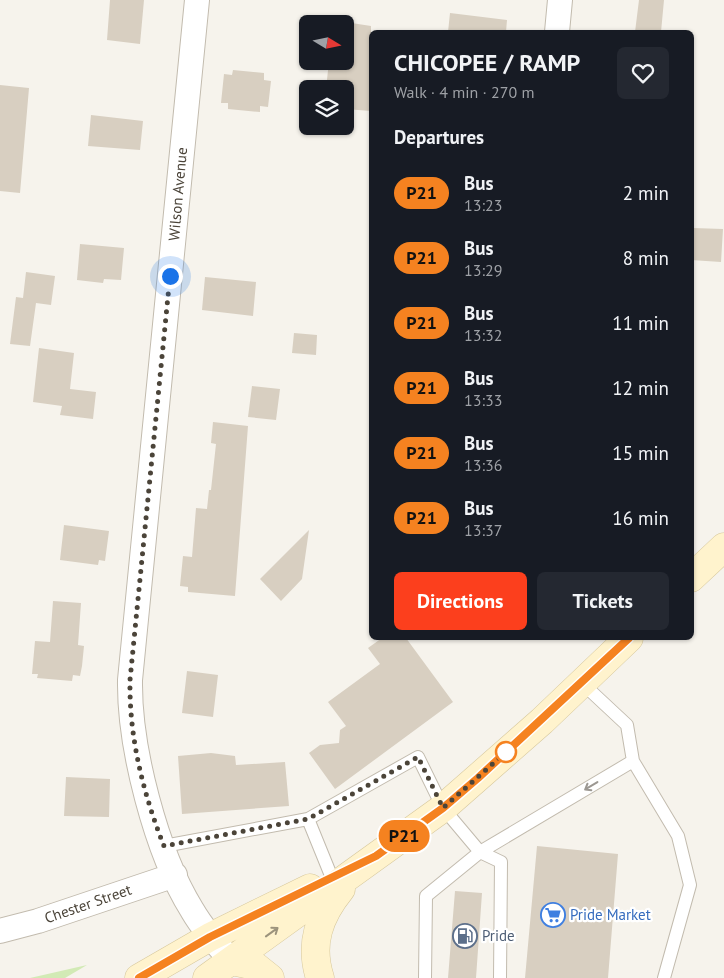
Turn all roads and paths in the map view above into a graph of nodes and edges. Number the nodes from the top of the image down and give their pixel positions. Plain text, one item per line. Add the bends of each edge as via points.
1 (197, 0) edge
2 (560, 0) edge
3 (557, 30) edge
4 (724, 547) edge
5 (694, 575) edge
6 (627, 640) edge
7 (582, 683) junction
8 (633, 761) junction
9 (443, 808) junction
10 (308, 819) junction
11 (164, 846) junction
12 (480, 852) junction
13 (376, 856) junction
14 (175, 875) junction
15 (332, 878) junction
16 (0, 931) edge
17 (210, 937) junction
18 (235, 969) edge
19 (139, 978) edge
20 (207, 978) edge
21 (270, 978) edge
22 (320, 978) edge
23 (425, 978) edge
24 (500, 978) edge
25 (664, 978) edge

1 - 11 street, Wilson Avenue via 130,680 136,753
2 - 3 street
4 - 5 main road
6 - 7 main road
7 - 8 lane via 626,725
7 - 9 main road
8 -> 12 lane
8 - 25 lane via 678,836 690,885
9 - 10 lane via 418,757
9 - 12 lane
9 - 13 main road
10 - 11 lane
10 - 15 lane
11 - 14 street, Wilson Avenue
12 - 23 lane via 426,896
12 - 24 lane via 502,862
13 - 15 main road
18 -> 13 main road
13 - 22 main road via 345,884 326,907 316,941
14 - 16 street, Chester Street
14 - 17 street, Wilson Avenue via 191,909
15 - 17 main road
17 - 18 street, Wilson Avenue
17 - 19 main road
18 - 20 main road
18 - 21 main road via 255,966

